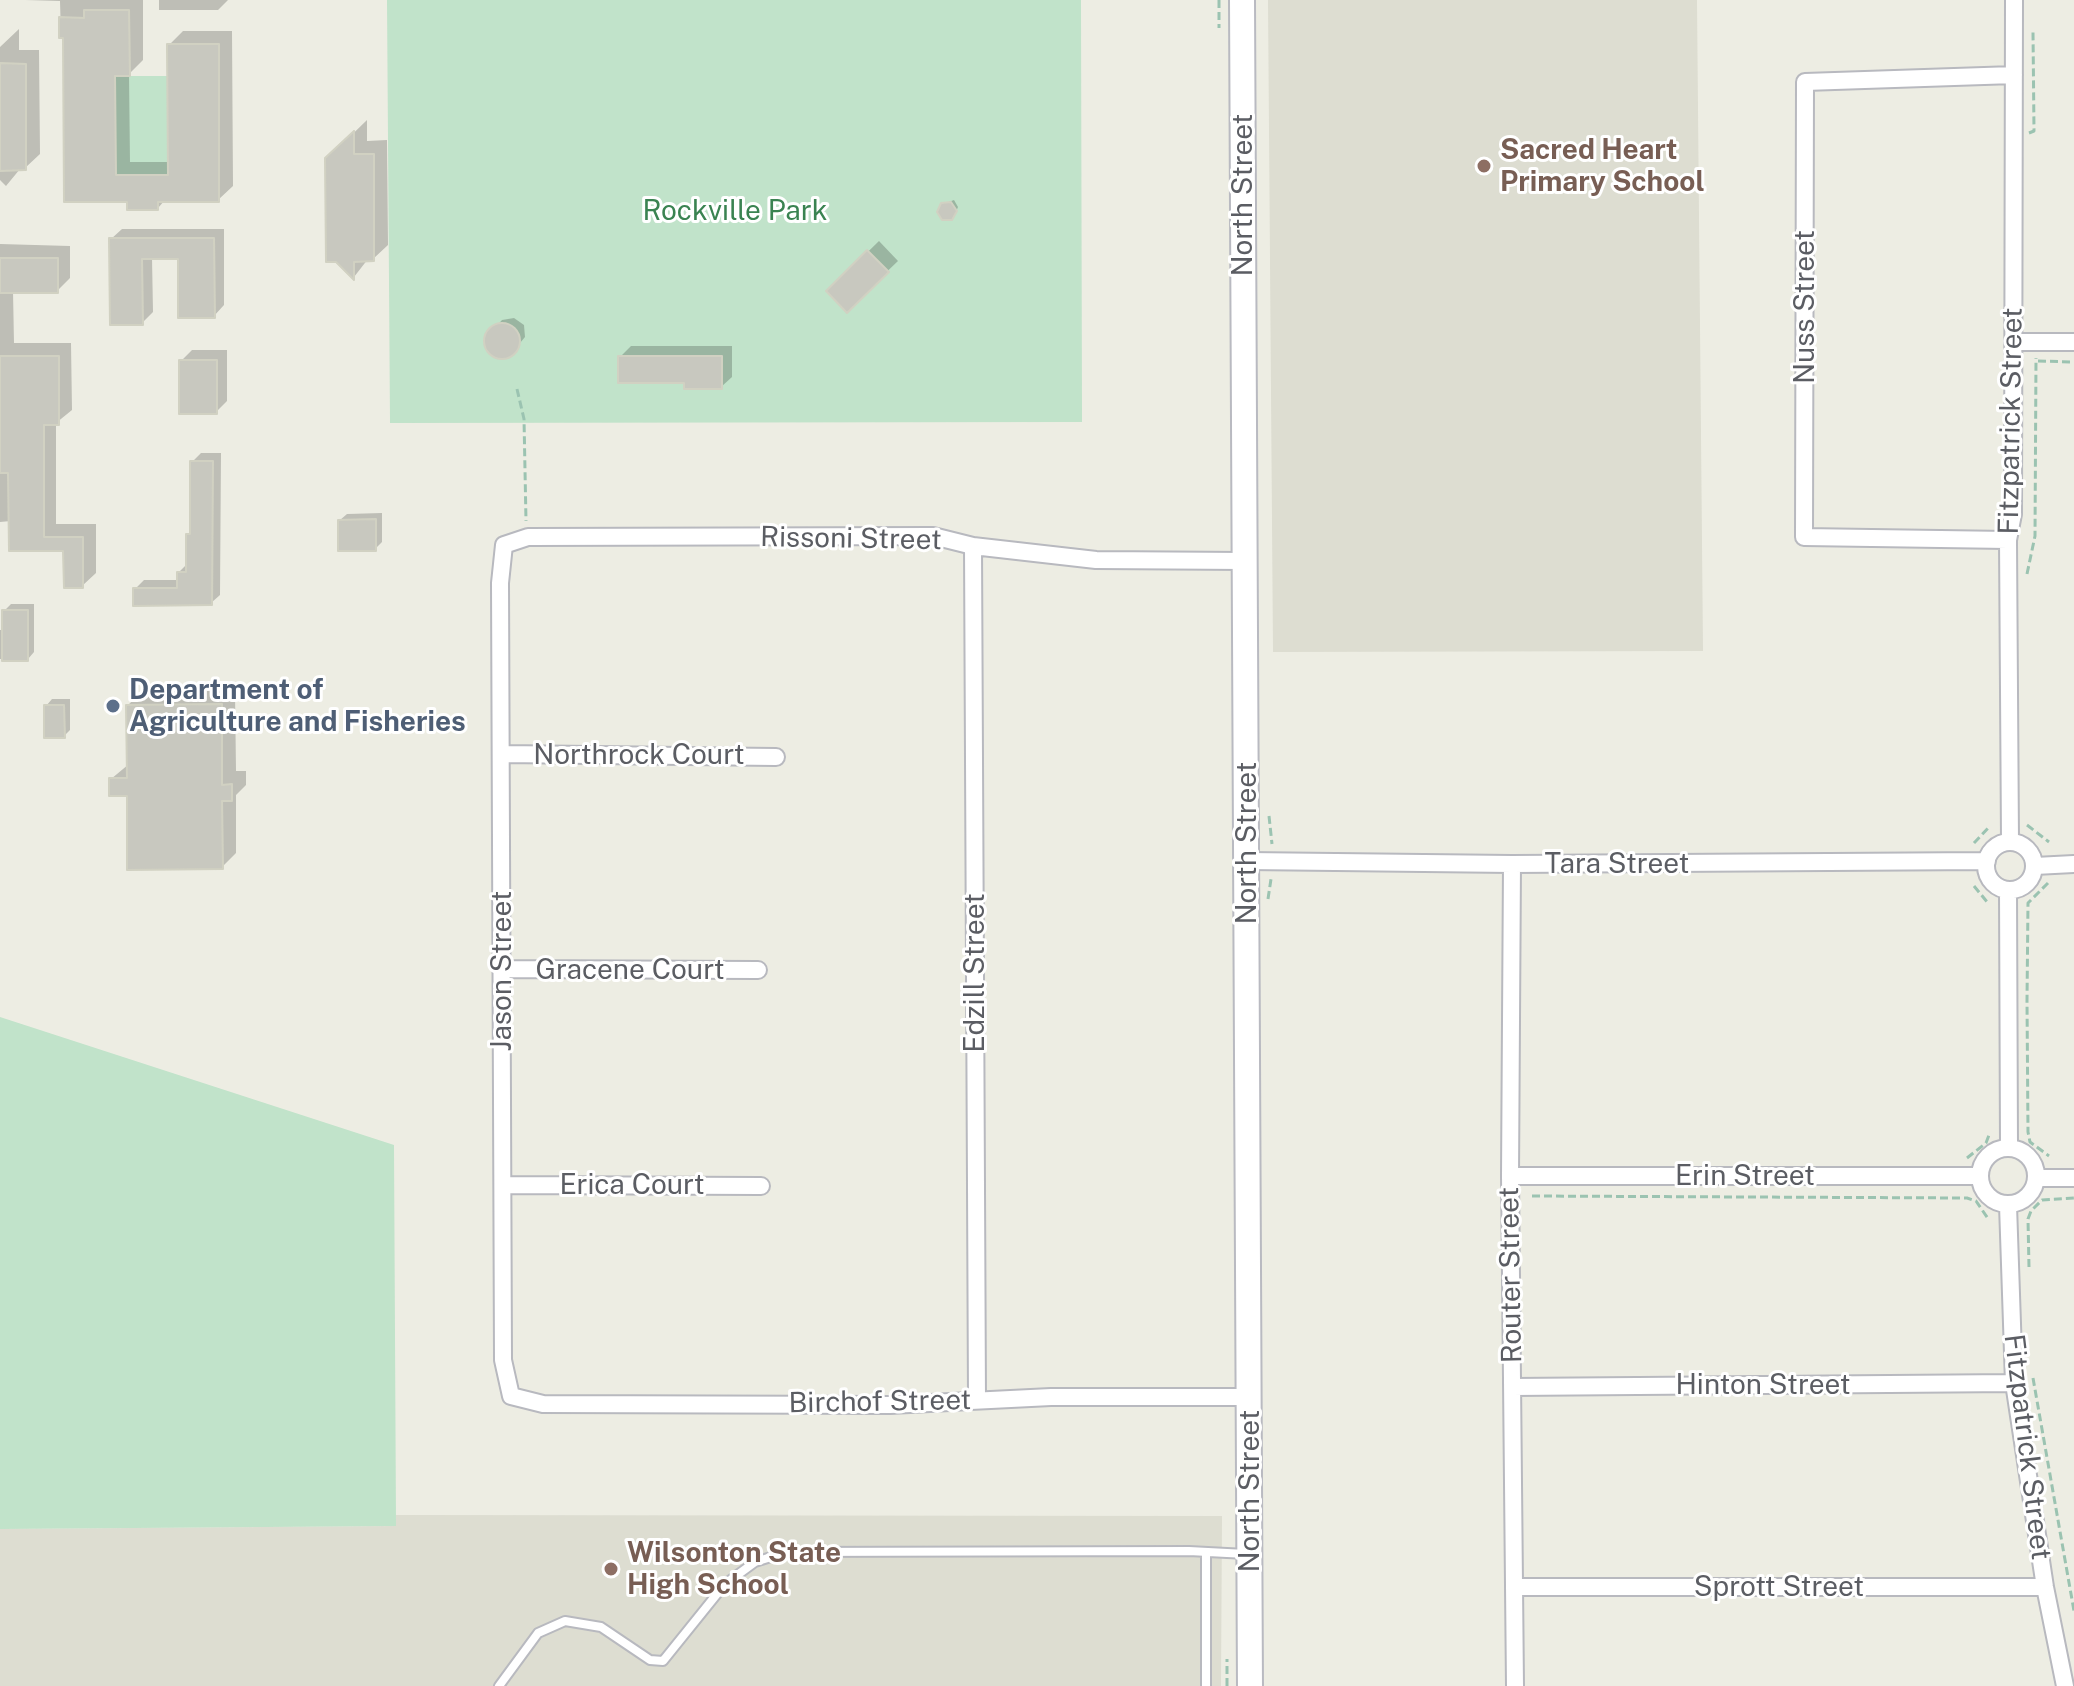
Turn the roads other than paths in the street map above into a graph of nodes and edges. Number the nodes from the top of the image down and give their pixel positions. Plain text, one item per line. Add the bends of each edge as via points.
1 (1242, 0) edge
2 (2014, 0) edge
3 (2014, 75) junction
4 (2015, 342) junction
5 (2074, 342) edge
6 (2008, 540) junction
7 (504, 545) joint
8 (973, 546) junction
9 (1245, 561) junction
10 (502, 754) junction
11 (776, 757) dead end
12 (2010, 842) junction
13 (1247, 861) junction
14 (1987, 861) junction
15 (1512, 864) junction
16 (2074, 864) edge
17 (2035, 866) junction
18 (2008, 890) junction
19 (502, 969) junction
20 (758, 970) dead end
21 (2009, 1148) junction
22 (1510, 1176) junction
23 (1980, 1176) junction
24 (2037, 1178) junction
25 (2074, 1178) edge
26 (503, 1185) junction
27 (761, 1186) dead end
28 (2008, 1205) junction
29 (2014, 1383) junction
30 (1512, 1387) junction
31 (511, 1396) joint
32 (1251, 1397) junction
33 (977, 1399) junction
34 (1206, 1552) junction
35 (1250, 1555) junction
36 (1514, 1587) junction
37 (2045, 1587) junction
38 (499, 1686) edge
39 (1206, 1686) edge
40 (1250, 1686) edge
41 (1515, 1686) edge
42 (2065, 1686) edge

1 - 9 street, North Street
2 - 3 street, Fitzpatrick Street
3 - 4 street, Fitzpatrick Street
3 - 6 street, Nuss Street via 1805,82 1804,537
4 - 5 street
4 - 6 street, Fitzpatrick Street via 2013,514
6 - 12 street, Fitzpatrick Street
7 - 8 street, Rissoni Street via 528,537 933,536
7 - 10 street, Jason Street
8 - 9 street, Rissoni Street via 1096,560
8 - 33 street, Edzill Street
9 - 13 street, North Street
10 - 11 street, Northrock Court
10 - 19 street, Jason Street
12 - 14 street via 1995,847
12 - 17 street via 2030,852
13 - 15 street, Tara Street
13 - 32 street, North Street
14 - 15 street, Tara Street
14 - 18 street via 1993,884
15 - 22 street, Router Street
16 - 17 street
17 - 18 street via 2030,881
18 - 21 street
19 - 20 street, Gracene Court
19 - 26 street, Jason Street
21 - 23 street via 1992,1153
21 - 24 street via 2029,1157
22 - 23 street, Erin Street
22 - 30 street, Router Street
23 - 28 street via 1992,1199
24 - 25 street
24 - 28 street via 2028,1197
26 - 27 street, Erica Court
26 - 31 street, Jason Street via 503,1360
28 - 29 street, Fitzpatrick Street
29 - 30 street, Hinton Street
29 - 37 street, Fitzpatrick Street
30 - 36 street, Router Street
31 - 33 street, Birchof Street via 543,1404 890,1405
32 - 33 street, Birchof Street
32 - 35 street, North Street
34 - 35 lane
34 - 38 lane via 787,1552 755,1562 725,1584 663,1661 650,1660 601,1627 565,1621 538,1633
34 - 39 lane
35 - 40 street, North Street
36 - 37 street, Sprott Street
36 - 41 street, Router Street
37 - 42 street, Fitzpatrick Street

